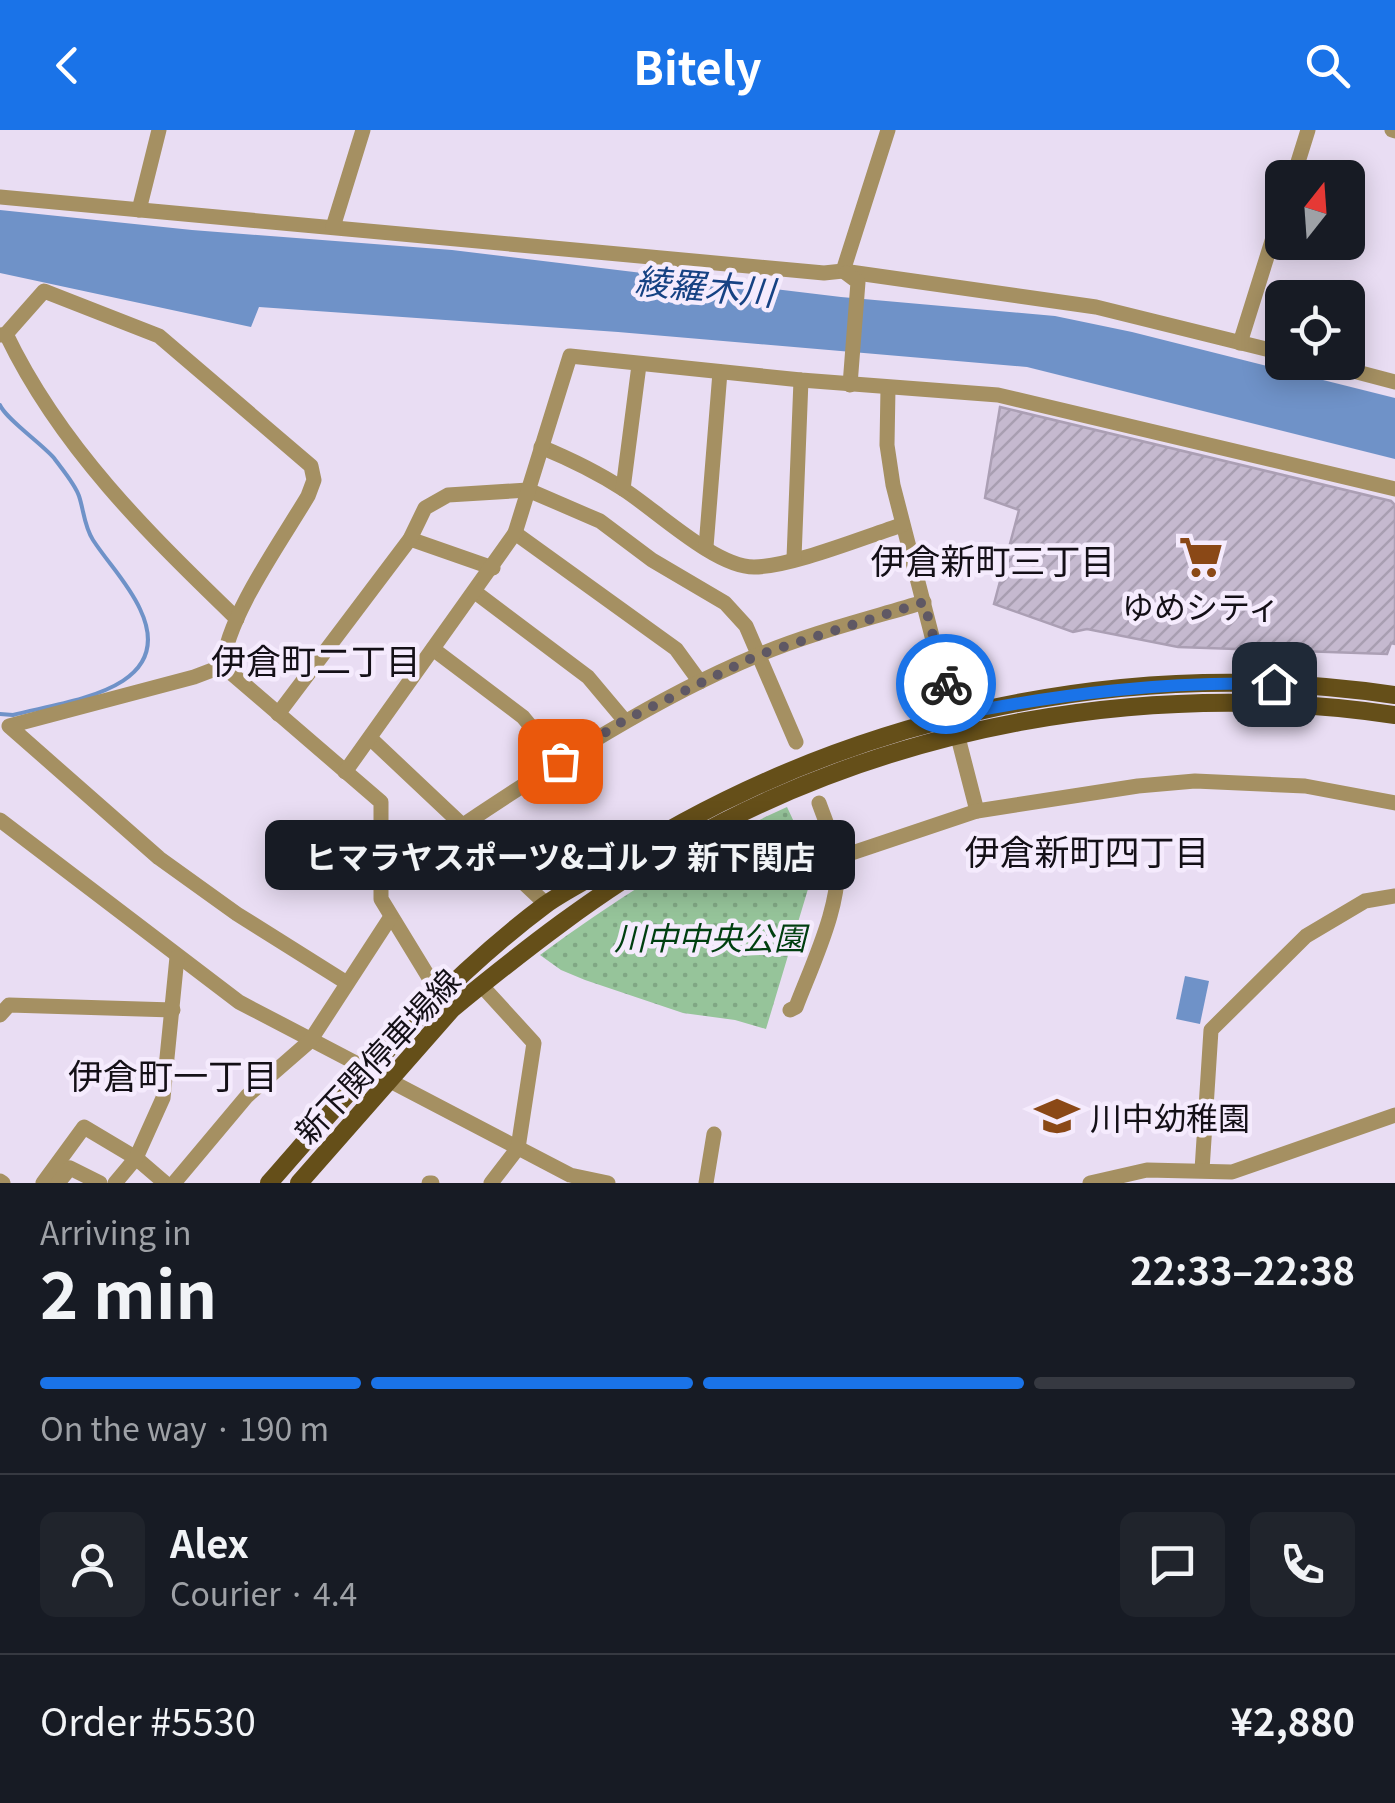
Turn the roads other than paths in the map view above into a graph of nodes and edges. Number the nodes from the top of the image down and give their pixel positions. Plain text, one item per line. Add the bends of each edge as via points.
1 (159, 130) edge
2 (364, 130) edge
3 (888, 130) edge
4 (1308, 130) edge
5 (1298, 160) edge
6 (0, 198) edge
7 (139, 210) junction
8 (334, 226) junction
9 (1266, 260) edge
10 (843, 271) junction
11 (3, 334) edge
12 (1240, 343) junction
13 (1265, 350) edge
14 (639, 364) junction
15 (720, 372) junction
16 (1365, 374) edge
17 (801, 380) junction
18 (1395, 382) edge
19 (850, 384) junction
20 (888, 388) junction
21 (541, 447) junction
22 (624, 489) junction
23 (1395, 489) edge
24 (528, 490) junction
25 (902, 525) junction
26 (515, 533) junction
27 (410, 539) junction
28 (706, 547) junction
29 (794, 558) junction
30 (493, 568) junction
31 (475, 592) junction
32 (924, 602) junction
33 (237, 619) junction
34 (433, 649) junction
35 (758, 655) junction
36 (223, 666) junction
37 (700, 682) junction
38 (1395, 695) edge
39 (278, 714) junction
40 (954, 715) junction
41 (1395, 715) edge
42 (625, 720) junction
43 (959, 735) junction
44 (370, 738) junction
45 (796, 742) dead end
46 (560, 761) junction
47 (345, 772) junction
48 (819, 803) dead end
49 (1395, 803) edge
50 (977, 811) junction
51 (0, 820) edge
52 (464, 824) junction
53 (838, 858) junction
54 (1395, 896) edge
55 (546, 904) junction
56 (390, 918) junction
57 (177, 957) junction
58 (347, 983) junction
59 (481, 984) junction
60 (439, 994) junction
61 (173, 1010) junction
62 (790, 1010) dead end
63 (0, 1015) edge
64 (310, 1042) junction
65 (368, 1070) junction
66 (387, 1082) junction
67 (1395, 1114) edge
68 (714, 1134) dead end
69 (518, 1148) junction
70 (136, 1158) junction
71 (1202, 1170) junction
72 (43, 1183) edge
73 (58, 1183) edge
74 (100, 1183) edge
75 (115, 1183) edge
76 (165, 1183) edge
77 (174, 1183) edge
78 (269, 1183) edge
79 (299, 1183) edge
80 (491, 1183) edge
81 (608, 1183) edge
82 (706, 1183) edge
83 (1090, 1183) edge

1 - 7 street
2 - 8 street
3 - 10 street
4 - 5 street
6 - 7 street
7 - 8 street
8 - 10 street
9 - 12 street
10 - 12 street via 1096,306
10 - 19 street via 858,282
11 - 33 street via 89,466
11 - 33 street via 44,290 159,336 311,466 308,496
12 - 13 street
14 - 15 street
14 - 21 street via 570,356
14 - 22 street
15 - 17 street
15 - 28 street
16 - 18 street
17 - 19 street
17 - 29 street
19 - 20 street
20 - 23 street via 998,395
20 - 25 street via 887,444
21 - 22 street
21 - 24 street
22 - 28 street
24 - 26 street
24 - 27 street via 448,495 425,508
24 - 35 street via 600,522 714,594 746,626
25 - 29 street
25 - 32 street
26 - 30 street
26 - 37 street via 676,649
27 - 30 street
27 - 39 street
28 - 29 street via 750,567
30 - 31 street
31 - 34 street
31 - 42 street via 588,677
32 - 35 street
32 - 40 street
33 - 36 street
34 - 44 street
34 - 46 street via 523,717
35 - 37 street
35 - 45 street
36 - 39 street
36 - 58 street via 10,726 159,858
37 - 42 street
38 - 40 main road, 新下関停車場線 via 1292,685 1160,684
39 - 47 street
40 - 43 street
40 - 55 main road, 新下関停車場線 via 776,776 668,829
41 - 43 main road, 新下関停車場線 via 1179,702
42 - 46 street
43 - 50 street
43 - 59 main road, 新下関停車場線 via 816,781 680,845 595,898
44 - 47 street
44 - 52 street
46 - 52 street
47 - 56 street via 381,802 380,900
48 - 53 street
49 - 50 street via 1306,786 1195,781
50 - 53 street
51 - 57 street
52 - 55 street
53 - 62 street via 824,931
54 - 71 street via 1365,901 1306,936 1211,1030
55 - 60 main road, 新下関停車場線
56 - 58 street
56 - 60 street
57 - 61 street
57 - 64 street via 238,1002
58 - 64 street
59 - 66 main road, 新下関停車場線
59 - 69 street via 534,1043
60 - 65 main road, 新下関停車場線
61 - 63 street via 9,1005
61 - 70 street via 163,1098
64 - 65 street
64 - 77 street via 247,1096
65 - 66 street
65 - 78 main road, 新下関停車場線
66 - 69 street
66 - 79 main road, 新下関停車場線
67 - 71 street via 1256,1166
68 - 82 street
69 - 80 street
69 - 81 street via 570,1175
70 - 72 street via 84,1127
70 - 75 street
70 - 76 street
71 - 83 street via 1147,1170
73 - 74 street via 70,1168

